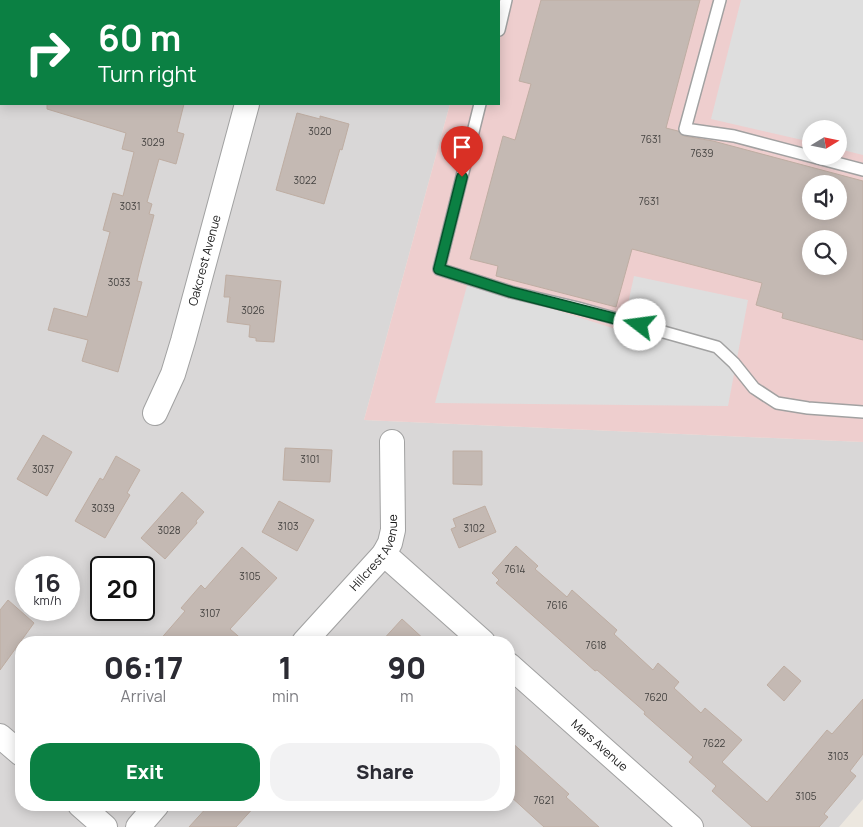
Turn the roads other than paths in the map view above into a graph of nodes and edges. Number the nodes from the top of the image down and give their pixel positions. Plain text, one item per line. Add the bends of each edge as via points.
1 (506, 0) edge
2 (720, 0) edge
3 (500, 26) edge
4 (247, 105) edge
5 (480, 105) edge
6 (863, 170) edge
7 (863, 412) edge
8 (155, 413) dead end
9 (392, 442) dead end
10 (384, 554) junction
11 (309, 636) edge
12 (477, 636) edge
13 (515, 670) edge
14 (0, 736) edge
15 (15, 749) edge
16 (87, 811) edge
17 (152, 811) edge
18 (105, 827) edge
19 (138, 827) edge
20 (691, 827) edge

1 - 3 lane
2 - 6 lane via 685,129 734,136
4 - 8 street, Oakcrest Avenue via 184,342
5 - 7 lane via 439,269 511,292 717,347 754,388 777,403
9 - 10 street, Hillcrest Avenue via 393,530
10 - 11 street, Hillcrest Avenue
10 - 12 street
13 - 20 street, Mars Avenue
14 - 15 street
16 - 18 street
17 - 19 street

